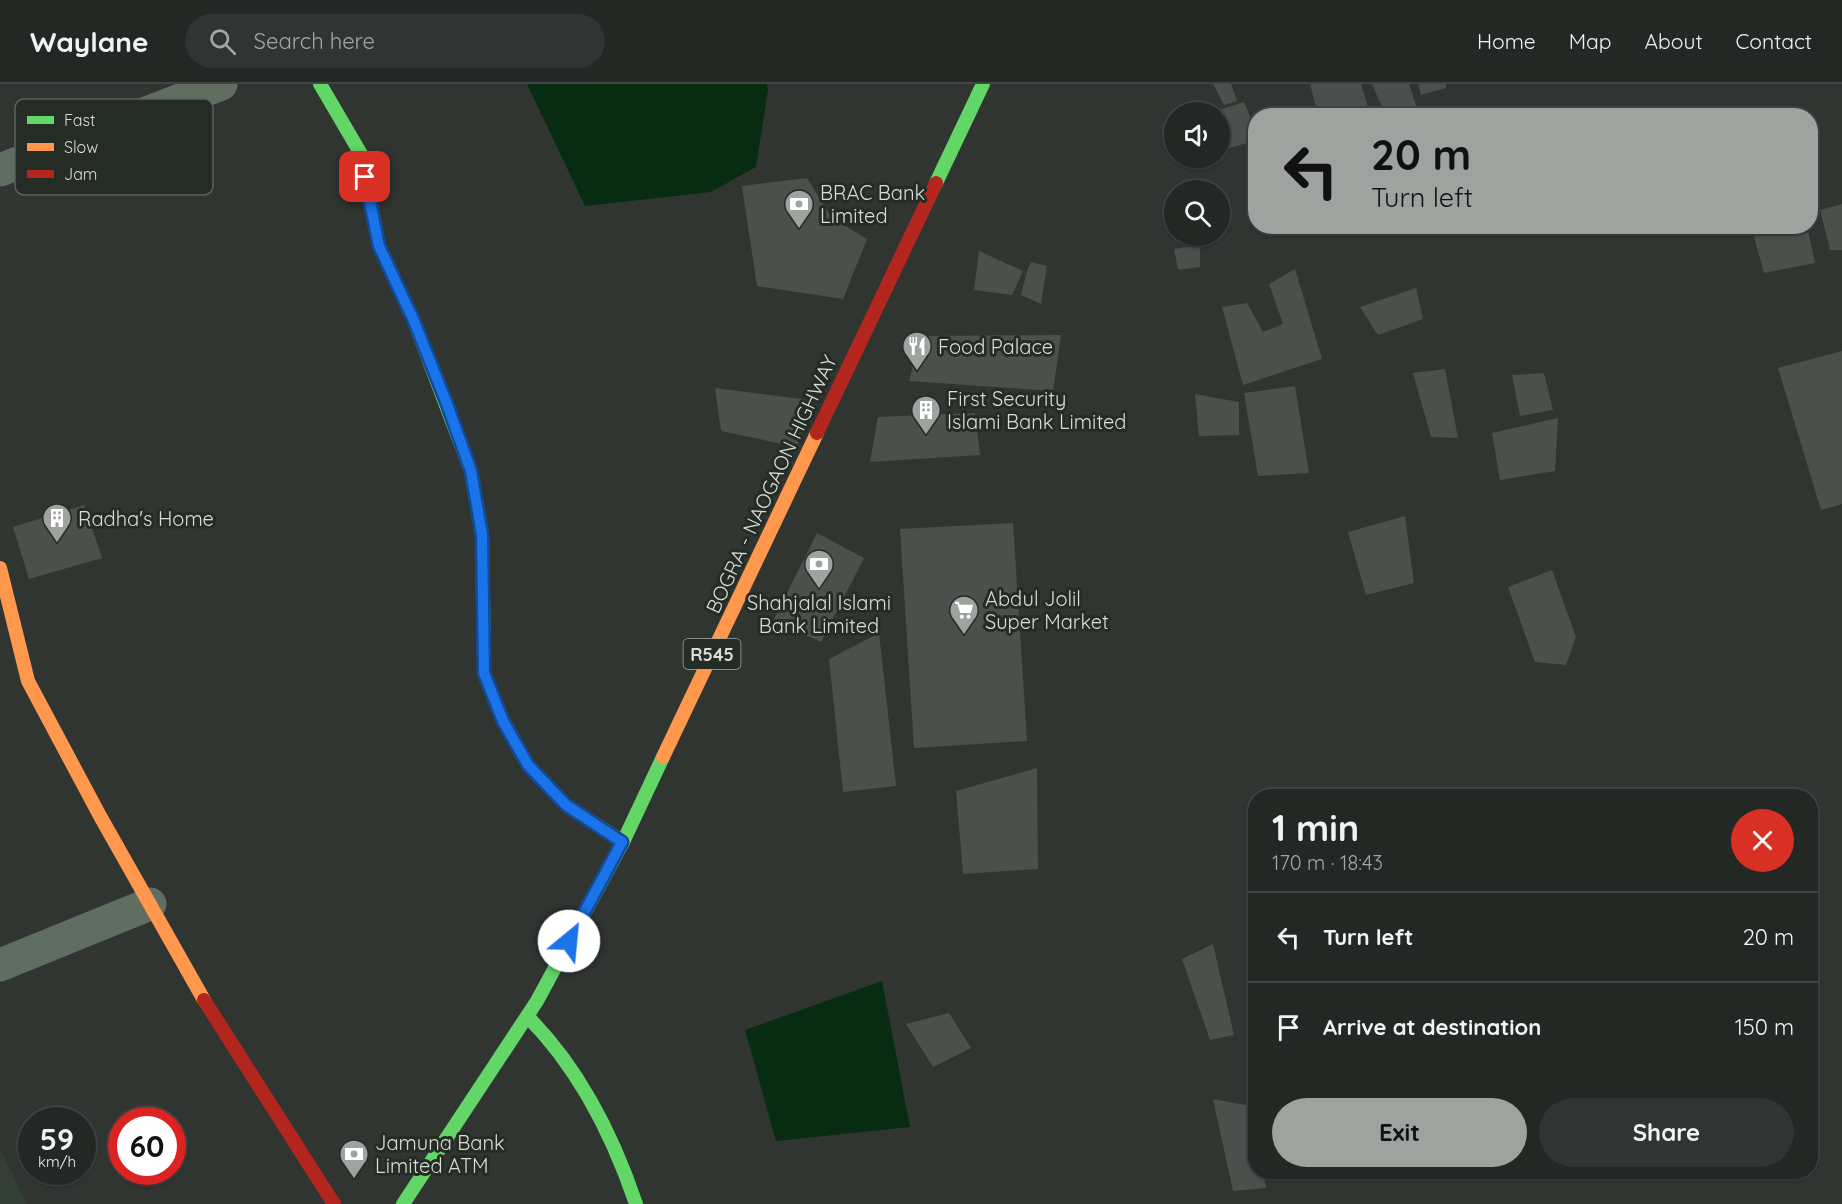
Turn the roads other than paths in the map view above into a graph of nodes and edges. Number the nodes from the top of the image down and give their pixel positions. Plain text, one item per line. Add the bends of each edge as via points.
1 (221, 84) edge
2 (320, 84) edge
3 (983, 84) edge
4 (183, 99) edge
5 (15, 164) edge
6 (0, 170) edge
7 (0, 568) edge
8 (622, 842) junction
9 (150, 904) junction
10 (0, 965) edge
11 (527, 1016) junction
12 (334, 1204) edge
13 (403, 1204) edge
14 (636, 1204) edge

1 - 4 street
2 - 8 street via 361,154 379,246 414,321 471,471 482,535 484,673 503,721 528,765 566,805
3 - 8 street, BOGRA - NAOGAON HIGHWAY / R545
5 - 6 street
7 - 9 street via 28,681
8 - 11 street, BOGRA - NAOGAON HIGHWAY / R545
9 - 10 street
9 - 12 street via 214,1018
11 - 13 street, BOGRA - NAOGAON HIGHWAY / R545
11 - 14 street via 573,1068 629,1181

